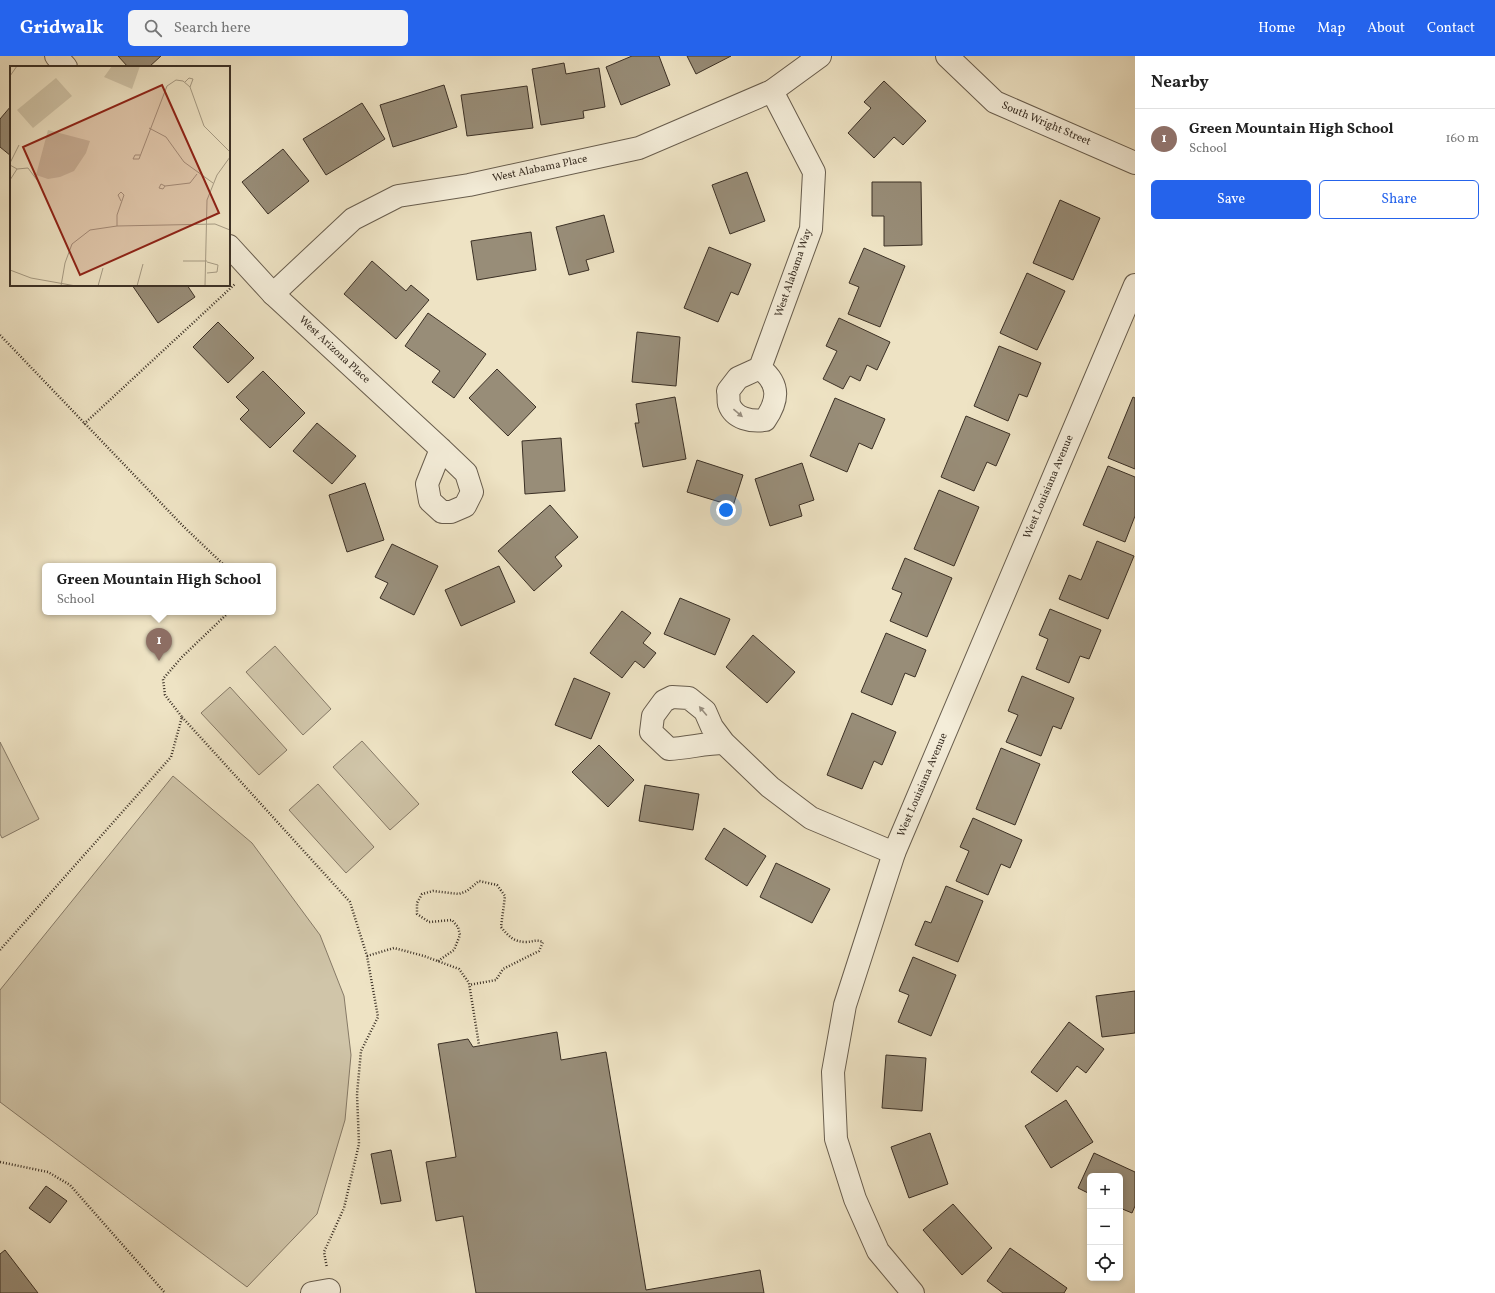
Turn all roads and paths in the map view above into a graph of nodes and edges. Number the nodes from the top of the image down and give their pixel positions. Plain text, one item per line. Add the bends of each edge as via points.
1 (56, 56) edge
2 (820, 56) edge
3 (947, 56) edge
4 (65, 66) edge
5 (772, 90) junction
6 (1135, 162) edge
7 (230, 247) edge
8 (250, 269) junction
9 (1135, 285) edge
10 (273, 294) junction
11 (0, 336) edge
12 (760, 368) dead end
13 (84, 424) junction
14 (442, 449) dead end
15 (222, 563) edge
16 (226, 615) edge
17 (182, 717) junction
18 (724, 743) dead end
19 (894, 853) junction
20 (0, 950) edge
21 (367, 956) junction
22 (438, 961) junction
23 (469, 985) junction
24 (479, 1045) dead end
25 (0, 1162) edge
26 (321, 1291) edge
27 (165, 1293) edge
28 (913, 1293) edge

1 - 4 street
2 - 5 street, West Alabama Place
3 - 6 street, South Wright Street via 995,102
5 - 10 street, West Alabama Place via 639,148 469,185 398,196 353,220
5 - 12 street, West Alabama Way via 814,172 811,229
7 - 8 street, West Arizona Place
8 - 10 street, West Arizona Place
8 - 13 path
9 - 19 street, West Louisiana Avenue
10 - 14 street, West Arizona Place
11 - 13 path
13 - 15 path
16 - 17 path via 162,679 166,695
17 - 20 path via 171,757
17 - 21 path via 350,902
18 - 19 street via 770,787 811,818
19 - 28 street, West Louisiana Avenue via 845,1005 833,1072 836,1139 855,1199 878,1251
21 - 22 path via 394,948
21 - 26 path via 378,1017 361,1051 358,1094 359,1144 344,1208 324,1252
22 - 23 path via 459,969
22 - 23 path via 454,950 460,936 458,927 452,920 429,922 417,914 417,903 422,894 434,891 458,894 467,891 479,881 496,885 505,896 501,927 509,937 526,942 543,942 539,951 503,969 496,980
23 - 24 path
25 - 27 path via 48,1172 70,1185

